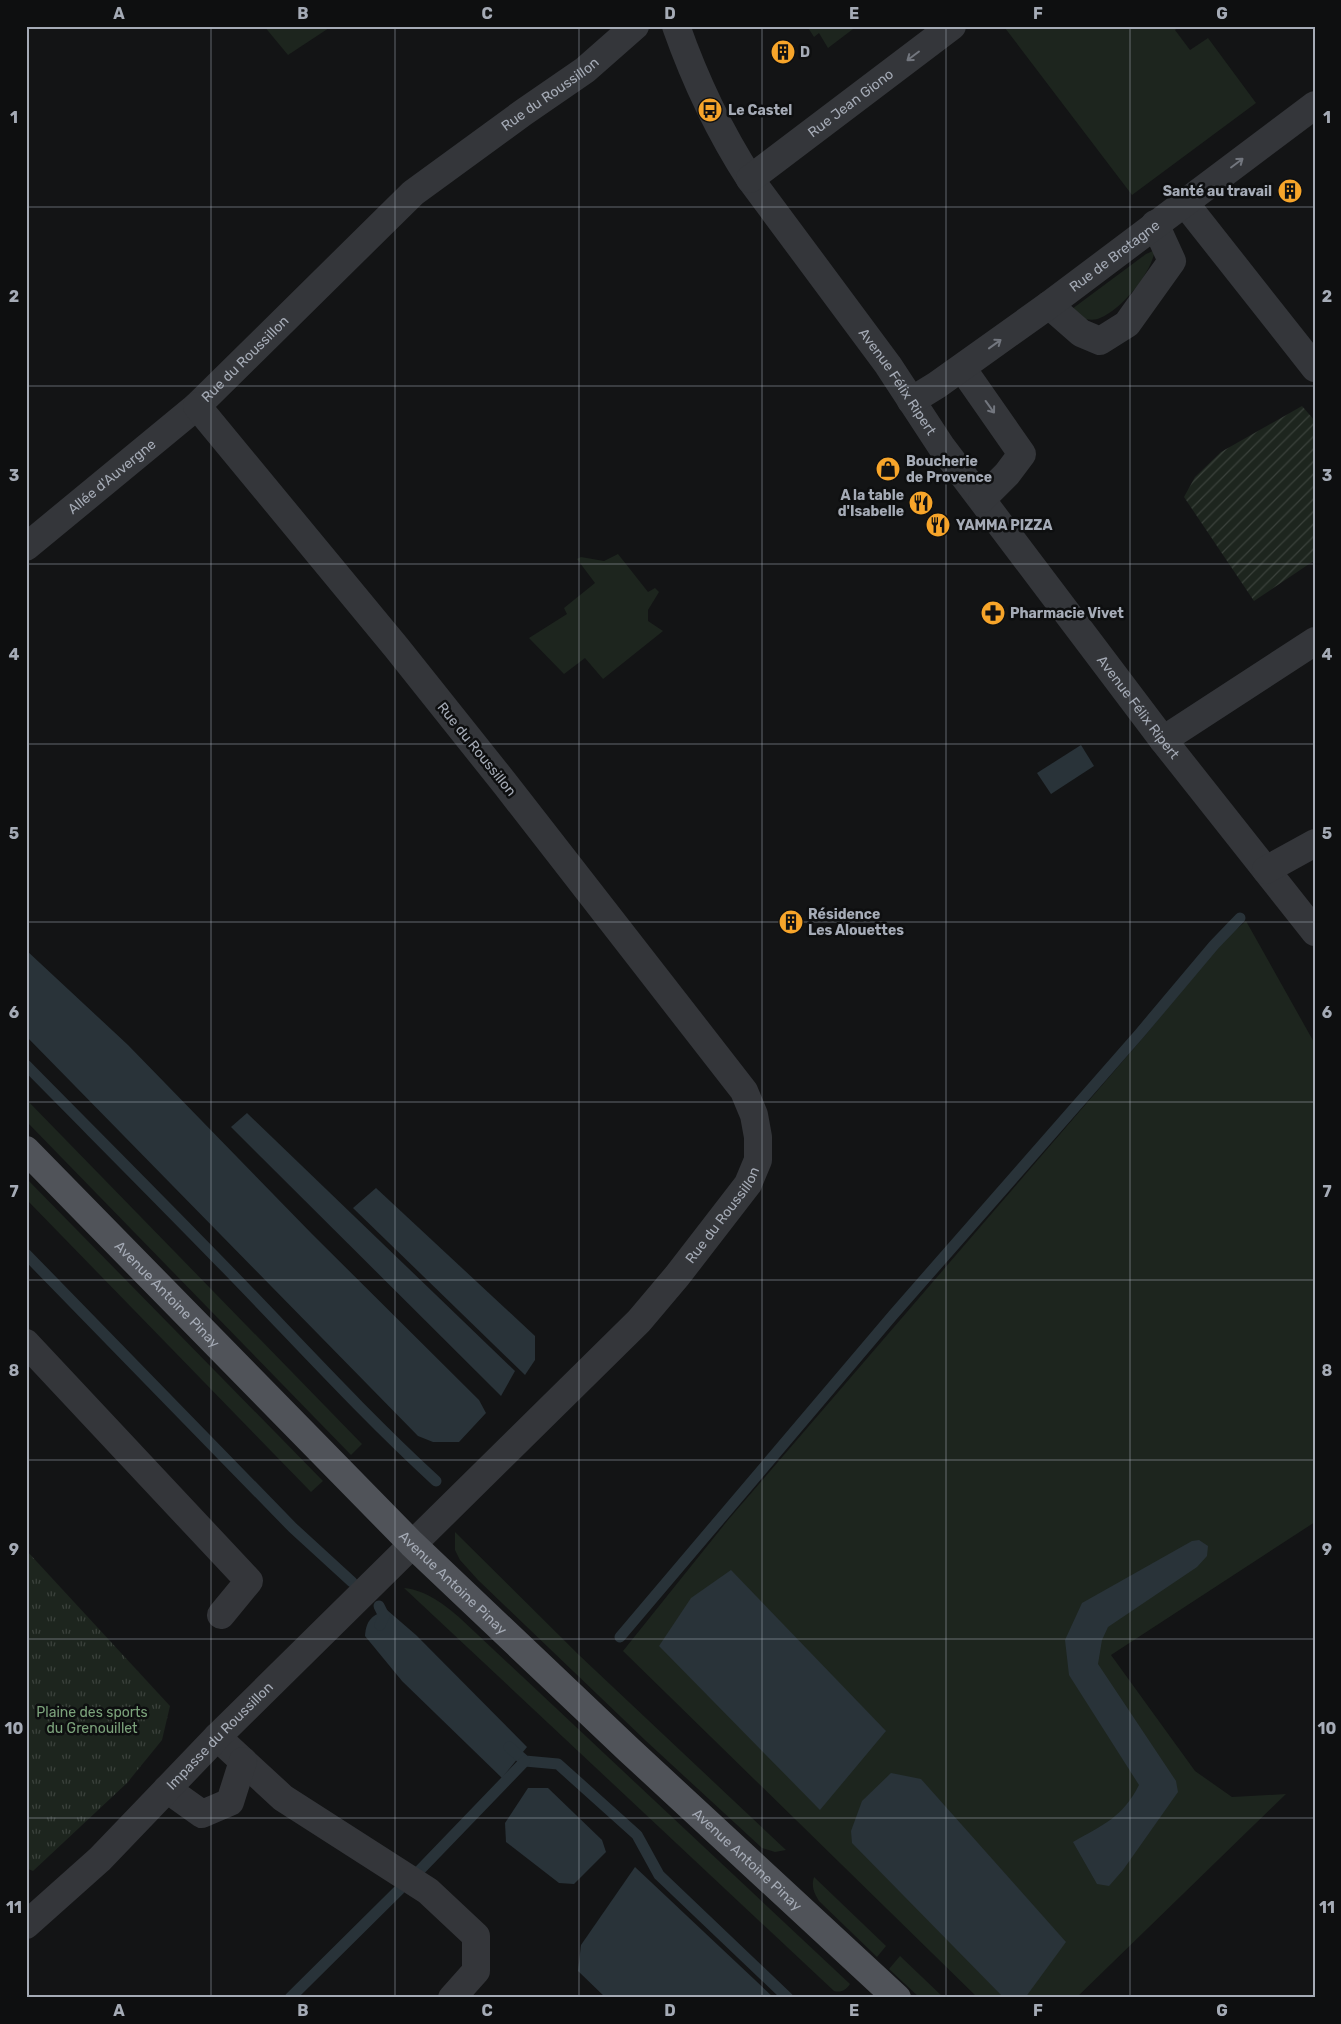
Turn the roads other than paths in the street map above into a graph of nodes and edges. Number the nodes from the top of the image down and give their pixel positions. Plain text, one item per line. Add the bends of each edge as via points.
1 (635, 26) edge
2 (676, 26) edge
3 (952, 26) edge
4 (1315, 106) edge
5 (750, 179) junction
6 (1184, 202) junction
7 (1155, 224) junction
8 (1048, 305) junction
9 (962, 368) junction
10 (1315, 368) edge
11 (911, 401) junction
12 (197, 406) junction
13 (982, 499) junction
14 (26, 547) edge
15 (1315, 640) edge
16 (1163, 740) junction
17 (1315, 843) edge
18 (1266, 870) junction
19 (1315, 932) edge
20 (26, 1150) edge
21 (26, 1343) edge
22 (412, 1544) junction
23 (221, 1615) dead end
24 (217, 1738) junction
25 (243, 1761) junction
26 (167, 1789) junction
27 (26, 1926) edge
28 (452, 1998) edge
29 (897, 1998) edge

1 - 12 street, Rue du Roussillon via 585,70 413,193
2 - 5 street, Avenue Félix Ripert via 710,110
3 -> 5 street, Rue Jean Giono
6 -> 4 street, Rue de Bretagne
5 - 11 street, Avenue Félix Ripert via 888,365
6 - 7 street, Rue de Bretagne
6 - 10 street
7 - 8 street, Rue de Bretagne
7 - 8 street via 1172,261 1127,324 1100,341 1081,333
9 -> 8 street, Rue de Bretagne
9 - 11 street, Rue de Bretagne
9 -> 13 street via 1022,454
11 - 13 street, Avenue Félix Ripert
12 - 14 street, Allée d'Auvergne
12 - 22 street, Rue du Roussillon via 400,652 720,1059 744,1091 754,1115 758,1160 748,1184 677,1276 636,1324
13 - 16 street, Avenue Félix Ripert
15 - 16 street
16 - 18 street, Avenue Félix Ripert
17 - 18 street
18 - 19 street, Avenue Félix Ripert
20 - 22 main road, Avenue Antoine Pinay
21 - 23 street via 249,1582
22 - 24 street, Impasse du Roussillon
22 - 29 main road, Avenue Antoine Pinay
24 - 25 street
24 - 26 street, Impasse du Roussillon
25 - 26 street via 230,1802 202,1814
25 - 28 street via 283,1798 428,1892 476,1936 476,1971
26 - 27 street, Impasse du Roussillon via 100,1859

